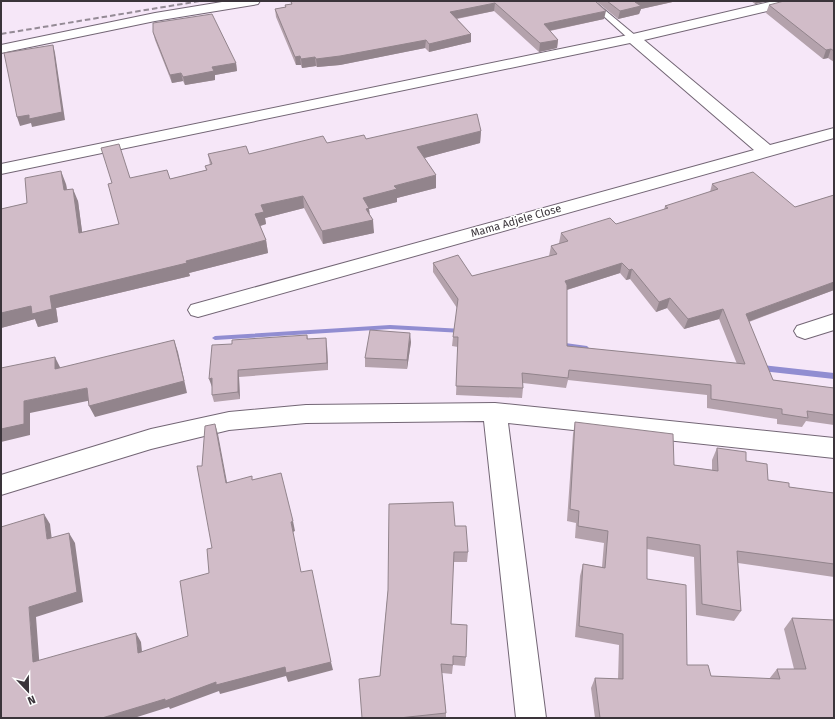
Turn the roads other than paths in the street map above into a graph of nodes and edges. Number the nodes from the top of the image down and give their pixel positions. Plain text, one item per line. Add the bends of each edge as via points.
1 (253, 1) edge
2 (590, 1) edge
3 (792, 1) edge
4 (633, 38) junction
5 (1, 49) edge
6 (834, 133) edge
7 (766, 151) junction
8 (1, 169) edge
9 (198, 310) dead end
10 (834, 322) edge
11 (805, 331) dead end
12 (495, 412) junction
13 (834, 448) edge
14 (1, 485) edge
15 (532, 718) edge

1 - 5 street via 155,17
2 - 4 lane
3 - 4 street
4 - 7 street
4 - 8 street
6 - 7 street, Mama Adjele Close
7 - 9 street, Mama Adjele Close
10 - 11 street
12 - 13 street
12 - 14 street via 306,414 229,421 151,439
12 - 15 street

